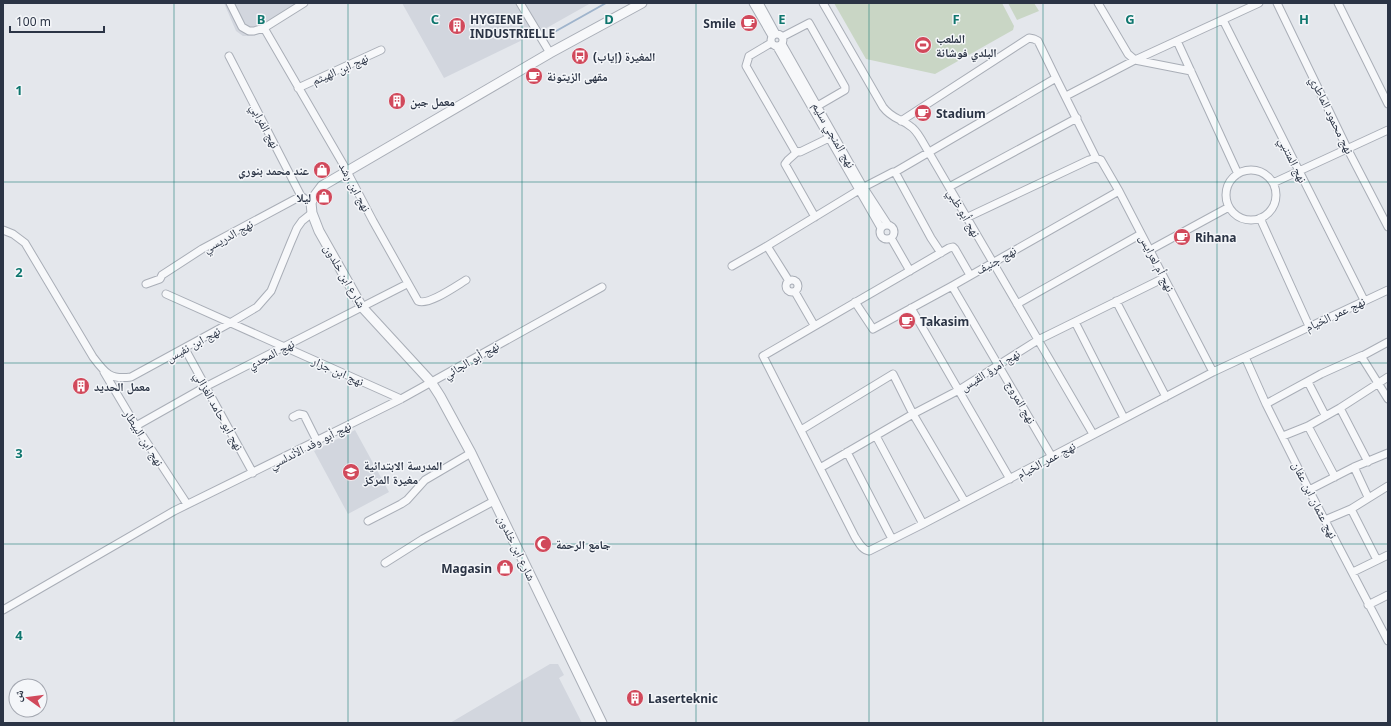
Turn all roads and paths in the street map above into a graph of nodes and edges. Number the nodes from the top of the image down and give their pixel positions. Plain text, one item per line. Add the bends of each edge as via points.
1 (230, 3) edge
2 (304, 3) edge
3 (520, 3) edge
4 (642, 3) edge
5 (753, 3) edge
6 (759, 3) edge
7 (823, 3) edge
8 (1098, 3) edge
9 (1259, 3) edge
10 (1277, 3) edge
11 (1338, 3) edge
12 (1223, 20) junction
13 (261, 29) junction
14 (777, 40) junction
15 (1177, 41) junction
16 (381, 50) dead end
17 (550, 53) junction
18 (230, 56) dead end
19 (1135, 60) junction
20 (1191, 71) junction
21 (1056, 78) junction
22 (298, 88) junction
23 (1066, 96) junction
24 (1388, 104) edge
25 (815, 108) junction
26 (1077, 118) junction
27 (901, 121) junction
28 (1388, 130) edge
29 (829, 138) junction
30 (1347, 148) junction
31 (928, 151) junction
32 (797, 152) junction
33 (1093, 159) junction
34 (1298, 171) junction
35 (347, 172) junction
36 (895, 172) junction
37 (1238, 174) junction
38 (1273, 183) junction
39 (949, 186) junction
40 (861, 188) junction
41 (1119, 191) junction
42 (301, 196) junction
43 (311, 203) junction
44 (1229, 207) junction
45 (312, 213) junction
46 (815, 217) junction
47 (968, 217) junction
48 (1260, 218) junction
49 (885, 226) junction
50 (1388, 227) edge
51 (3, 230) edge
52 (1141, 234) junction
53 (891, 238) junction
54 (767, 246) junction
55 (1150, 250) junction
56 (941, 253) junction
57 (992, 262) junction
58 (732, 266) dead end
59 (910, 271) junction
60 (970, 275) junction
61 (1164, 278) junction
62 (466, 280) dead end
63 (146, 284) dead end
64 (407, 284) junction
65 (952, 286) junction
66 (602, 287) dead end
67 (1388, 290) edge
68 (166, 294) dead end
69 (1364, 300) junction
70 (1116, 301) junction
71 (855, 302) junction
72 (1017, 304) junction
73 (362, 307) junction
74 (911, 308) junction
75 (1075, 322) junction
76 (230, 323) junction
77 (814, 325) junction
78 (1310, 326) junction
79 (1038, 340) junction
80 (1388, 342) edge
81 (284, 347) junction
82 (185, 349) junction
83 (1361, 356) junction
84 (1245, 357) junction
85 (999, 364) junction
86 (103, 370) junction
87 (1213, 372) junction
88 (1388, 377) edge
89 (431, 382) junction
90 (1308, 382) junction
91 (1378, 383) junction
92 (205, 387) junction
93 (959, 390) junction
94 (1166, 397) junction
95 (401, 399) junction
96 (1388, 400) edge
97 (1266, 404) junction
98 (1340, 408) junction
99 (913, 414) junction
100 (1325, 415) junction
101 (293, 417) dead end
102 (1124, 418) junction
103 (136, 426) junction
104 (1308, 426) junction
105 (800, 430) junction
106 (1094, 434) junction
107 (876, 436) junction
108 (1283, 436) junction
109 (317, 441) junction
110 (847, 452) junction
111 (471, 453) junction
112 (1388, 453) edge
113 (1052, 457) junction
114 (1368, 462) junction
115 (1354, 467) junction
116 (820, 468) junction
117 (253, 473) junction
118 (1335, 476) junction
119 (1010, 479) junction
120 (1309, 490) junction
121 (1387, 490) edge
122 (1368, 497) junction
123 (494, 501) junction
124 (965, 502) junction
125 (187, 504) junction
126 (1350, 508) junction
127 (1326, 520) junction
128 (368, 521) dead end
129 (923, 524) junction
130 (892, 539) junction
131 (1388, 555) edge
132 (1377, 560) junction
133 (385, 563) dead end
134 (1353, 572) junction
135 (1388, 595) edge
136 (1368, 605) junction
137 (3, 610) edge
138 (1388, 642) edge
139 (602, 723) edge

1 - 13 street via 242,26 249,31
2 - 13 street
3 - 17 street
4 - 17 street
5 - 14 street, نهج المنجي سليم
6 - 14 street, نهج المنجي سليم
7 - 27 street, نهج أبو ظبي via 883,107 888,114
8 - 19 street via 1128,54
9 - 12 street
10 - 30 street, نهج محمود الماطري
11 - 24 street
12 - 15 street
12 - 34 street, نهج المتنبي
13 - 22 street, نهج ابن رشد
14 - 25 street, نهج المنجي سليم
14 - 25 street via 809,23 845,87 845,90
14 - 32 street via 749,56 746,66
15 - 19 street
15 - 20 street
16 - 22 street, نهج ابن الهيثم
17 - 35 street
18 - 42 street, نهج الفرابي
19 - 20 street
19 - 23 street
20 - 37 street
21 - 23 street, نهج أم لعرايس
21 - 27 street, نهج أم لعرايس via 1038,41 1029,38
21 - 31 street
22 - 35 street, نهج ابن رشد
23 - 26 street, نهج أم لعرايس
25 - 29 street, نهج المنجي سليم
25 - 40 street, نهج المنجي سليم
26 - 33 street, نهج أم لعرايس
26 - 39 street
27 - 31 street, نهج أبو ظبي via 914,129
28 - 30 street
29 - 32 street
29 - 40 street, نهج المنجي سليم
30 - 34 street
30 - 50 street, نهج محمود الماطري
31 - 36 street
31 - 39 street, نهج أبو ظبي
32 - 46 street via 785,164
33 - 41 street, نهج أم لعرايس via 1101,160
33 - 47 street
34 - 38 street
34 - 69 street, نهج المتنبي
35 - 43 street via 322,186
35 - 64 street, نهج ابن رشد
36 - 40 street
36 - 56 street
37 - 38 street via 1247,170 1257,171 1266,175
37 - 44 street via 1227,187
38 - 48 street via 1276,193 1274,203
39 - 47 street, نهج أبو ظبي
40 - 46 street
40 - 49 street, نهج المنجي سليم
41 - 52 street, نهج أم لعرايس
41 - 57 street, نهج جنيف
42 - 43 street
42 - 63 street, نهج الدريسي via 202,250 162,275 160,279
43 - 45 street, شارع ابن خلدون
44 - 48 street via 1244,219
44 - 55 street
45 - 73 street, شارع ابن خلدون via 319,231
45 - 76 street, نهج ابن نفيس via 297,228 266,298 257,307
46 - 54 street
47 - 57 street, نهج أبو ظبي
48 - 78 street
49 - 53 street via 893,227
49 - 53 street via 880,232 882,237
51 - 86 street via 25,243
52 - 55 street, نهج أم لعرايس
52 - 72 street
53 - 59 street
54 - 58 street
54 - 77 street via 789,281 794,280 798,283 795,292
55 - 61 street, نهج أم لعرايس
56 - 59 street
56 - 60 street via 953,247
57 - 60 street, نهج جنيف
57 - 72 street, نهج أبو ظبي
59 - 71 street
60 - 65 street, نهج جنيف
61 - 70 street, نهج امرؤ القيس
61 - 87 street, نهج أم لعرايس
62 - 64 street, نهج ابن رشد via 423,302 418,301
64 - 73 street, نهج المجدي
65 - 74 street, نهج جنيف
65 - 85 street, نهج المروج
66 - 89 street, نهج أبو الجائي
67 - 69 street, نهج عمر الخيام
68 - 76 street, نهج ابن جزار
69 - 78 street, نهج عمر الخيام
70 - 75 street, نهج امرؤ القيس
70 - 94 street
71 - 74 street, نهج جنيف via 873,328
71 - 77 street
72 - 79 street, نهج أبو ظبي
73 - 81 street, نهج المجدي
73 - 89 street, شارع ابن خلدون
74 - 93 street
75 - 79 street, نهج امرؤ القيس
75 - 102 street
76 - 81 street, نهج ابن جزار
76 - 82 street, نهج ابن نفيس
77 - 105 street, نهج عمر الخيام via 762,356
78 - 84 street, نهج عمر الخيام
79 - 85 street, نهج امرؤ القيس
79 - 106 street, نهج أبو ظبي
80 - 83 street
81 - 92 street, نهج المجدي
81 - 95 street, نهج ابن جزار
82 - 86 street, نهج ابن نفيس via 131,377 115,378
82 - 92 street, نهج أبو حامد الغزالي
83 - 90 street
83 - 91 street
84 - 87 street, نهج عمر الخيام
84 - 97 street, نهج عثمان ابن عفان
85 - 93 street, نهج امرؤ القيس
85 - 113 street, نهج المروج
86 - 103 street, نهج ابن البيطار
87 - 94 street, نهج عمر الخيام
88 - 91 street
89 - 95 street, نهج أبو وفد الأندلسي
89 - 111 street, شارع ابن خلدون
90 - 97 street
90 - 100 street
91 - 96 street
91 - 98 street
92 - 103 street, نهج المجدي
92 - 117 street, نهج أبو حامد الغزالي
93 - 99 street, نهج امرؤ القيس
93 - 119 street
94 - 102 street, نهج عمر الخيام
95 - 109 street, نهج أبو وفد الأندلسي
97 - 108 street, نهج عثمان ابن عفان
98 - 100 street
98 - 114 street
99 - 105 street via 893,374
99 - 107 street, نهج امرؤ القيس
99 - 124 street
100 - 104 street
101 - 109 street via 304,415
102 - 106 street, نهج عمر الخيام
103 - 125 street, نهج ابن البيطار
104 - 108 street
104 - 118 street
105 - 116 street, نهج عمر الخيام
106 - 113 street, نهج عمر الخيام
107 - 110 street, نهج امرؤ القيس
107 - 129 street
108 - 120 street, نهج عثمان ابن عفان
109 - 117 street, نهج أبو وفد الأندلسي
110 - 116 street, نهج امرؤ القيس
110 - 130 street
111 - 123 street, شارع ابن خلدون
111 - 128 street via 425,480 401,504
112 - 114 street
113 - 119 street, نهج عمر الخيام
114 - 115 street
115 - 118 street
115 - 122 street
116 - 130 street, نهج عمر الخيام via 862,548 869,551
117 - 125 street, نهج أبو وفد الأندلسي
118 - 120 street
119 - 124 street, نهج عمر الخيام
120 - 127 street, نهج عثمان ابن عفان
121 - 122 street
122 - 126 street
123 - 133 street via 423,539
123 - 139 street, شارع ابن خلدون
124 - 129 street, نهج عمر الخيام
125 - 137 street, نهج أبو وفد الأندلسي
126 - 127 street
126 - 132 street
127 - 134 street, نهج عثمان ابن عفان
129 - 130 street, نهج عمر الخيام
131 - 132 street
132 - 134 street
134 - 136 street, نهج عثمان ابن عفان
135 - 136 street
136 - 138 street, نهج عثمان ابن عفان

